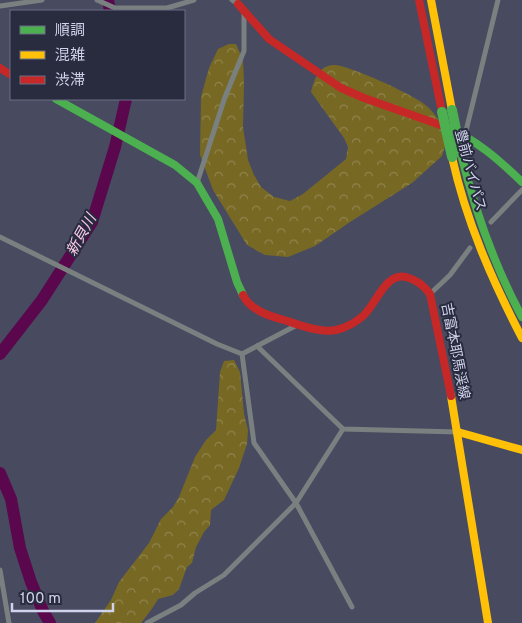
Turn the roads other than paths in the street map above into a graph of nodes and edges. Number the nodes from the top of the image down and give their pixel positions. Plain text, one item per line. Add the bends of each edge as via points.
1 (42, 0) edge
2 (194, 0) edge
3 (419, 0) edge
4 (431, 0) edge
5 (498, 0) edge
6 (99, 1) edge
7 (238, 4) edge
8 (0, 6) edge
9 (58, 100) edge
10 (447, 111) junction
11 (465, 135) junction
12 (457, 155) junction
13 (522, 182) edge
14 (197, 183) junction
15 (522, 190) edge
16 (491, 222) dead end
17 (0, 236) edge
18 (470, 248) dead end
19 (430, 294) junction
20 (522, 317) edge
21 (297, 325) junction
22 (522, 338) edge
23 (257, 346) junction
24 (242, 354) junction
25 (342, 429) junction
26 (458, 432) junction
27 (522, 450) edge
28 (296, 504) junction
29 (0, 570) edge
30 (352, 607) dead end
31 (9, 623) edge
32 (148, 623) edge
33 (488, 623) edge

1 - 8 street
2 - 6 street via 167,8 115,8
3 - 10 main road, 豊前バイパス
4 - 10 main road, 豊前バイパス
5 - 11 street
7 - 11 main road via 269,39 341,88
7 - 14 street via 244,51
9 - 14 main road, 吉富本耶馬渓線 via 175,164
10 - 12 main road, 豊前バイパス, bridge
11 - 13 main road
12 - 20 main road, 豊前バイパス via 493,258
12 - 22 main road, 豊前バイパス via 456,178 485,261
14 - 21 main road, 吉富本耶馬渓線 via 218,219 244,298 267,315
15 - 16 street
17 - 24 street
18 - 19 street via 450,275
19 - 21 main road, 吉富本耶馬渓線 via 419,282 402,276 389,281 364,315 349,325 336,330
19 - 26 main road, 吉富本耶馬渓線
21 - 23 street
23 - 24 street
23 - 25 street
24 - 28 street via 254,443
25 - 26 street
25 - 28 street
26 - 27 main road
26 - 33 main road, 吉富本耶馬渓線
28 - 30 street
28 - 32 street via 224,576
29 - 31 street

